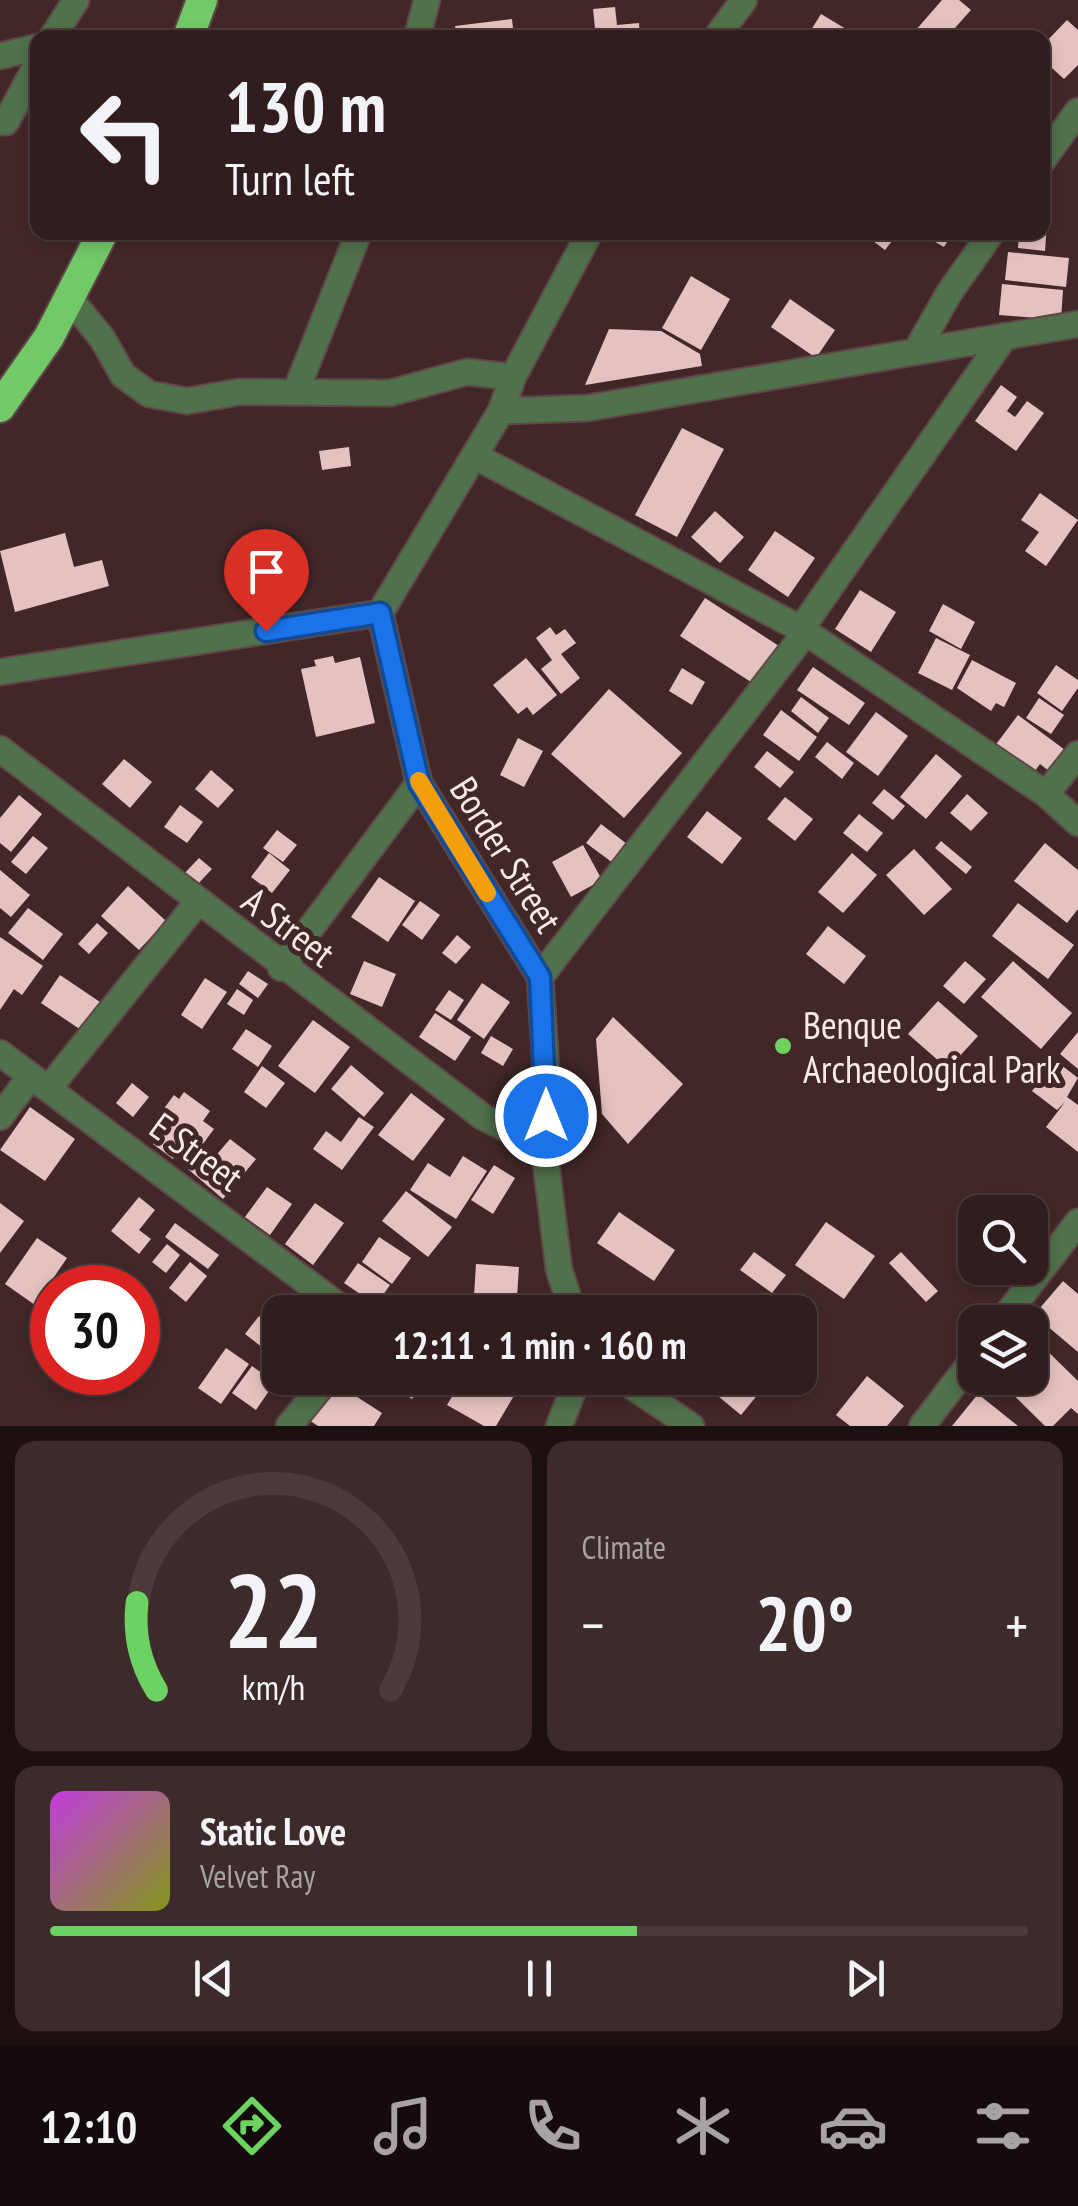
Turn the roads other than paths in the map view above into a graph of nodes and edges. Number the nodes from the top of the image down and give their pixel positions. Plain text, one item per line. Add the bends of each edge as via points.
1 (76, 0) edge
2 (202, 0) edge
3 (427, 0) edge
4 (744, 0) edge
5 (57, 30) edge
6 (191, 30) edge
7 (419, 30) edge
8 (722, 30) edge
9 (30, 49) edge
10 (0, 56) edge
11 (30, 78) edge
12 (1078, 111) edge
13 (0, 122) edge
14 (1050, 150) edge
15 (99, 240) edge
16 (356, 240) edge
17 (586, 240) edge
18 (986, 240) edge
19 (70, 298) junction
20 (1078, 324) edge
21 (1005, 336) junction
22 (918, 348) junction
23 (514, 377) junction
24 (296, 391) junction
25 (0, 407) edge
26 (502, 411) junction
27 (474, 456) junction
28 (380, 613) junction
29 (804, 631) junction
30 (0, 672) edge
31 (0, 749) edge
32 (1078, 754) edge
33 (419, 783) junction
34 (1046, 794) junction
35 (1078, 823) edge
36 (197, 903) junction
37 (281, 968) junction
38 (540, 977) junction
39 (0, 1052) edge
40 (40, 1082) junction
41 (0, 1117) edge
42 (544, 1147) junction
43 (1078, 1222) edge
44 (1069, 1254) edge
45 (324, 1295) edge
46 (567, 1295) edge
47 (1018, 1305) edge
48 (958, 1379) edge
49 (314, 1395) edge
50 (571, 1395) edge
51 (645, 1395) edge
52 (289, 1426) edge
53 (558, 1426) edge
54 (691, 1426) edge
55 (922, 1426) edge

1 - 5 street
2 - 6 highway
3 - 7 street
4 - 8 street
9 - 10 street
11 - 13 street
12 - 14 street
15 - 19 highway
16 - 24 street
17 - 23 street
18 - 22 street
19 - 24 street via 123,375 149,394 187,402
19 - 25 highway
20 - 21 street
21 - 22 street
21 - 29 street
22 - 26 street via 588,408
23 - 24 street via 466,372 390,392
23 - 26 street
26 - 27 street
27 - 28 street
27 - 29 street
28 - 30 street
28 - 33 street, Border Street
29 - 34 street
29 - 38 street
31 - 36 street, A Street
32 - 34 street
33 - 37 street
33 - 38 street, Border Street
34 - 35 street
36 - 37 street, A Street
36 - 40 street
37 - 42 street, A Street via 483,1118
38 - 42 street, Border Street
39 - 40 street, E Street
40 - 41 street
40 - 45 street, E Street
42 - 46 street, Border Street
43 - 44 street
44 - 47 street
48 - 55 street
49 - 52 street
50 - 53 street
51 - 54 street

